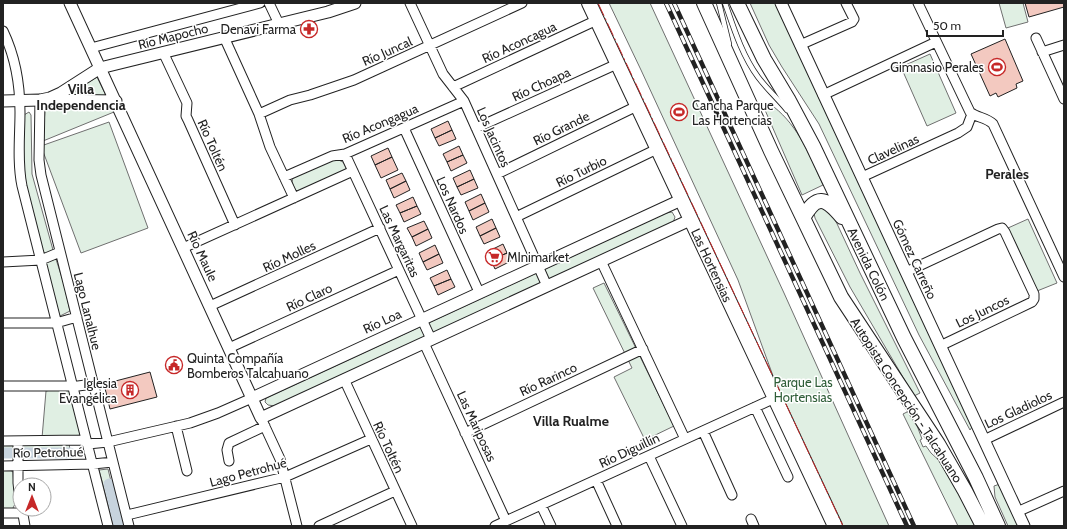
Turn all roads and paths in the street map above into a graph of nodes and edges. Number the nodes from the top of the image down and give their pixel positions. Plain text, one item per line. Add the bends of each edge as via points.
1 (70, 3) edge
2 (260, 3) edge
3 (269, 3) edge
4 (355, 3) edge
5 (410, 3) edge
6 (522, 3) edge
7 (589, 3) edge
8 (704, 3) edge
9 (719, 3) edge
10 (726, 3) edge
11 (737, 3) edge
12 (781, 3) edge
13 (846, 3) edge
14 (918, 3) edge
15 (340, 6) edge
16 (597, 20) junction
17 (279, 24) junction
18 (3, 31) edge
19 (224, 37) junction
20 (1036, 38) dead end
21 (936, 42) junction
22 (800, 45) junction
23 (1064, 45) edge
24 (429, 46) junction
25 (91, 48) junction
26 (163, 52) junction
27 (1042, 52) junction
28 (617, 64) junction
29 (100, 68) junction
30 (734, 70) junction
31 (453, 87) junction
32 (823, 95) junction
33 (1064, 99) edge
34 (40, 100) junction
35 (3, 101) edge
36 (20, 101) junction
37 (116, 101) junction
38 (464, 101) junction
39 (637, 106) junction
40 (259, 114) junction
41 (972, 114) junction
42 (404, 128) junction
43 (476, 128) junction
44 (812, 146) junction
45 (657, 149) junction
46 (345, 154) junction
47 (353, 171) junction
48 (497, 174) junction
49 (284, 177) junction
50 (862, 177) junction
51 (294, 198) junction
52 (681, 200) junction
53 (516, 217) junction
54 (803, 218) junction
55 (690, 220) junction
56 (235, 225) junction
57 (380, 228) junction
58 (853, 232) junction
59 (184, 248) junction
60 (60, 252) junction
61 (40, 260) junction
62 (601, 261) junction
63 (3, 262) edge
64 (538, 265) junction
65 (399, 270) junction
66 (906, 272) junction
67 (1064, 277) edge
68 (547, 286) junction
69 (478, 292) junction
70 (210, 306) junction
71 (77, 317) junction
72 (422, 318) junction
73 (3, 323) edge
74 (56, 323) junction
75 (428, 341) junction
76 (940, 346) junction
77 (229, 348) junction
78 (643, 349) junction
79 (344, 379) junction
80 (93, 384) junction
81 (73, 385) junction
82 (3, 386) edge
83 (252, 398) junction
84 (775, 398) junction
85 (1064, 402) edge
86 (755, 407) junction
87 (263, 422) junction
88 (176, 426) junction
89 (703, 431) junction
90 (465, 433) junction
91 (371, 439) junction
92 (685, 439) junction
93 (984, 440) junction
94 (3, 441) edge
95 (18, 441) junction
96 (108, 442) junction
97 (88, 444) junction
98 (649, 456) junction
99 (229, 461) dead end
100 (113, 462) junction
101 (93, 464) junction
102 (18, 465) junction
103 (3, 466) edge
104 (187, 471) dead end
105 (18, 477) edge
106 (285, 477) junction
107 (788, 477) dead end
108 (596, 480) junction
109 (395, 491) junction
110 (1064, 491) edge
111 (732, 495) dead end
112 (541, 505) junction
113 (1018, 512) junction
114 (127, 515) junction
115 (506, 521) junction
116 (108, 526) edge
117 (129, 526) edge
118 (297, 526) edge
119 (319, 526) edge
120 (412, 526) edge
121 (495, 526) edge
122 (551, 526) edge
123 (616, 526) edge
124 (682, 526) edge
125 (835, 526) edge
126 (982, 526) edge
127 (998, 526) edge
128 (1024, 526) edge

1 - 25 street, Río Maule
2 - 25 street, Río Mapocho
3 - 17 street
4 - 15 street, Río Mapocho
5 - 24 street, Los Jacintos
6 - 24 street, Río Juncal
7 - 16 main road, Las Hortensias
8 - 30 main road
9 - 30 lane
10 - 44 lane via 737,38 751,66 795,119
11 - 44 main road, Avenida Colón via 764,59
12 - 22 street, Gómez Carreño
13 - 22 street via 853,20
14 - 21 street
15 - 17 street, Río Mapocho
16 - 28 main road, Las Hortensias
16 - 31 street, Río Aconcagua
17 - 19 street, Río Mapocho
18 - 36 street via 14,59
19 - 26 street, Río Mapocho
19 - 40 street
20 - 27 street
21 - 32 street
21 - 41 street
22 - 32 street, Gómez Carreño
23 - 27 street
24 - 31 street, Los Jacintos via 443,74
24 - 40 street, Río Juncal via 354,80 290,100
25 - 29 street, Río Maule
26 - 29 street, Río Mapocho
26 - 56 street, Río Toltén via 187,103 188,120
27 - 33 street
28 - 39 main road, Las Hortensias
28 - 43 street, Río Choapa
29 - 34 street, Río Mapocho via 62,93
29 - 37 street, Río Maule
30 - 54 main road
31 - 38 street, Los Jacintos
32 - 50 street, Gómez Carreño
34 - 36 street, Río Mapocho
34 - 37 street
34 - 60 street, Lago Lanalhue via 39,169
35 - 36 street, Río Mapocho
36 - 61 street via 20,175
37 - 59 street, Río Maule
38 - 42 street, Río Acongagua
38 - 43 street, Los Jacintos
39 - 45 main road, Las Hortensias
39 - 48 street, Río Grande
40 - 49 street
41 - 50 street, Clavelinas via 964,130
41 - 67 street via 993,124
42 - 46 street, Río Acongagua
42 - 69 street, Los Nardos
43 - 48 street, Los Jacintos
44 - 58 main road, Avenida Colón
45 - 52 main road, Las Hortensias
45 - 53 street, Río Turbio
46 - 47 street, Las Margaritas
46 - 49 street, Río Acongagua via 332,156
47 - 51 street
47 - 57 street, Las Margaritas
48 - 53 street, Los Jacintos
49 - 51 street
50 - 66 street, Gómez Carreño
51 - 56 street
52 - 55 main road, Las Hortensias
52 - 64 street, Río Loa
53 - 64 street, Los Jacintos
54 - 58 main road via 809,208 817,202 828,202
54 - 126 main road, Autopista Concepción - Talcahuano via 841,297 938,444
55 - 62 street
55 - 84 main road, Las Hortensias
56 - 59 street
57 - 65 street, Las Margaritas
57 - 70 street, Río Molles
58 - 127 main road, Avenida Colón
59 - 70 street, Río Maule
60 - 61 street
60 - 71 street, Lago Lanalhue
61 - 63 street
61 - 74 street
62 - 68 street
62 - 78 street
64 - 68 street, Los Jacintos
64 - 69 street, Río Loa
65 - 72 street, Las Margaritas
65 - 77 street, Río Claro
66 - 76 street, Gómez Carreño
66 - 76 street, Los Juncos via 998,229 1002,228 1006,232 1034,299
68 - 75 street
69 - 72 street, Río Loa
70 - 77 street, Río Maule
71 - 74 street
71 - 80 street, Lago Lanalhue
72 - 75 street, Las Margaritas
72 - 83 street, Río Loa
73 - 74 street
74 - 81 street
75 - 79 street
75 - 90 street, Las Mariposas
76 - 93 street, Gómez Carreño
77 - 83 street, Río Maule
78 - 90 street, Río Rarinco
78 - 92 street
79 - 87 street
79 - 91 street, Río Toltén
80 - 81 street
80 - 96 street, Lago Lanalhue
81 - 82 street
81 - 97 street
83 - 87 street, Río Maule
83 - 88 street, Río Loa via 218,413
84 - 86 street, Río Diguillín
84 - 125 main road, Las Hortensias
85 - 93 street, Los Gladiolos
86 - 89 street, Río Diguillín
86 - 107 street
87 - 99 street via 229,443
87 - 106 street, Río Maule
88 - 96 street, Río Loa
88 - 104 street
89 - 92 street, Río Diguillín
89 - 111 street
90 - 115 street, Las Mariposas
91 - 106 street, Lago Petrohué
91 - 109 street, Río Toltén
92 - 98 street, Río Diguillín
93 - 113 street, Gómez Carreño
94 - 95 street, Río Petrohué
95 - 97 street, Río Petrohué via 82,440
95 - 102 street
96 - 97 street, Río Loa
96 - 100 street, Lago Lanalhue
97 - 101 street
98 - 108 street, Río Diguillín
98 - 124 street
100 - 101 street
100 - 114 street, Lago Lanalhue
101 - 102 street, Río Petrohué
101 - 116 street
102 - 103 street, Río Petrohué
102 - 105 street
106 - 114 street, Lago Petrohué
106 - 118 street, Río Maule
108 - 112 street, Río Diguillín
108 - 123 street
109 - 119 street
109 - 120 street, Río Toltén
110 - 113 street
112 - 115 street, Río Diguillín
112 - 122 street
113 - 128 street, Gómez Carreño
114 - 117 street, Lago Lanalhue
115 - 121 street, Río Diguillín

